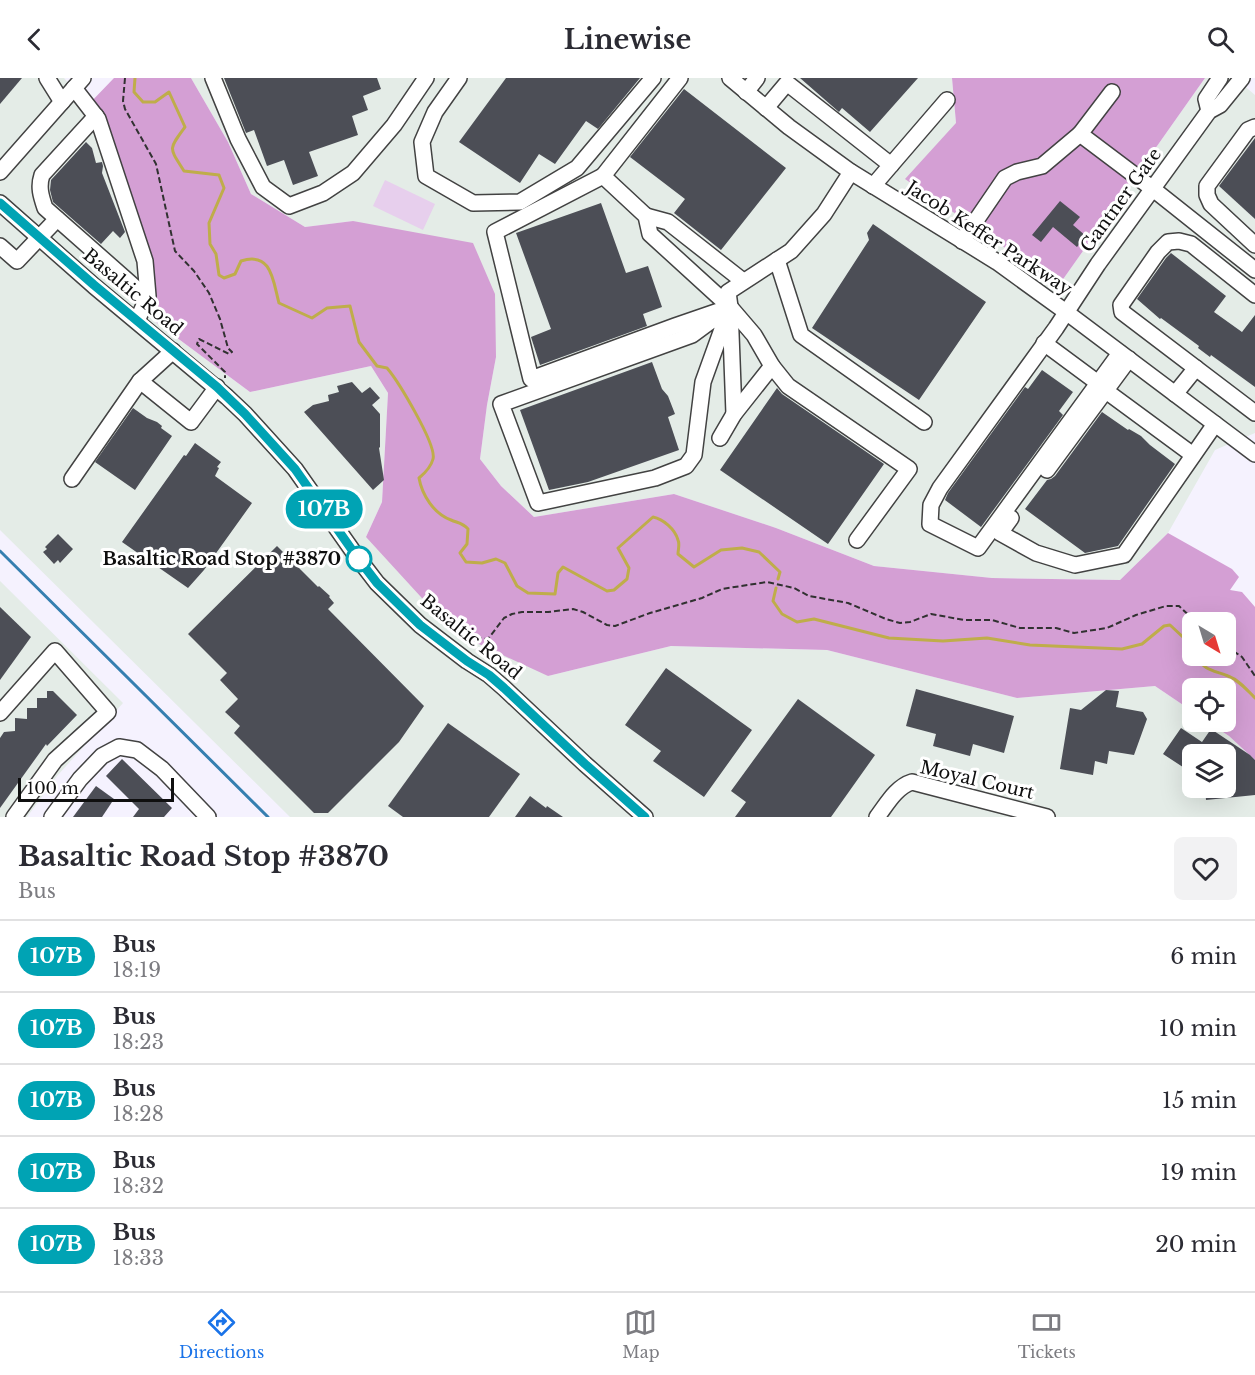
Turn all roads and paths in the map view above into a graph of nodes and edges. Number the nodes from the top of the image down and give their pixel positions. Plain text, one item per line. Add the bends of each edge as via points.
1 (46, 78) edge
2 (125, 78) edge
3 (213, 78) edge
4 (426, 78) edge
5 (459, 78) edge
6 (653, 78) edge
7 (680, 78) edge
8 (730, 78) edge
9 (757, 78) edge
10 (1220, 78) edge
11 (1242, 78) edge
12 (78, 83) edge
13 (746, 92) junction
14 (1112, 92) dead end
15 (947, 100) dead end
16 (62, 102) junction
17 (766, 108) junction
18 (1209, 111) junction
19 (96, 116) junction
20 (1255, 127) edge
21 (1080, 134) junction
22 (891, 165) junction
23 (0, 172) edge
24 (851, 172) junction
25 (603, 176) junction
26 (873, 186) junction
27 (1153, 189) junction
28 (0, 203) edge
29 (646, 216) junction
30 (57, 219) junction
31 (40, 237) junction
32 (962, 241) junction
33 (1255, 245) edge
34 (0, 246) edge
35 (777, 260) junction
36 (1255, 272) edge
37 (743, 281) junction
38 (1250, 291) edge
39 (147, 298) junction
40 (730, 307) junction
41 (1066, 312) junction
42 (137, 321) junction
43 (1044, 343) junction
44 (173, 351) junction
45 (1125, 356) junction
46 (772, 366) junction
47 (1196, 368) junction
48 (141, 381) junction
49 (220, 385) junction
50 (1102, 387) junction
51 (1175, 394) junction
52 (734, 414) junction
53 (1255, 414) edge
54 (924, 422) dead end
55 (1215, 424) junction
56 (720, 438) dead end
57 (1255, 454) edge
58 (1193, 455) junction
59 (72, 479) dead end
60 (857, 540) dead end
61 (1185, 612) edge
62 (458, 635) dead end
63 (1236, 652) edge
64 (1255, 676) edge
65 (0, 713) edge
66 (200, 814) edge
67 (14, 817) edge
68 (52, 817) edge
69 (645, 817) edge
70 (877, 817) edge
71 (1047, 817) edge

1 - 16 street
2 - 49 path via 125,109 156,164 175,251 209,293 232,352 199,339 196,344 225,372
3 - 4 street via 263,187 289,206 323,194 353,173 394,125
5 - 6 street via 435,112 422,142 426,176 473,203 520,202 577,168
7 - 25 street
8 - 13 street, Jacob Keffer Parkway
9 - 13 street
10 - 18 street, Gantner Gate via 1206,99
11 - 18 street, Gantner Gate via 1220,105
12 - 16 street
12 - 19 street
13 - 17 street, Jacob Keffer Parkway
14 - 21 street
15 - 22 street
16 - 23 street
17 - 22 street via 787,83
17 - 24 street, Jacob Keffer Parkway
18 - 27 street, Gantner Gate
19 - 30 street via 39,183 45,208
19 - 39 street via 145,261
20 - 33 street via 1248,130 1208,186 1207,195 1211,204
21 - 27 street
21 - 32 street via 1042,166 1005,178
22 - 26 street
24 - 26 street, Jacob Keffer Parkway
24 - 35 street via 818,222
25 - 29 street
25 - 40 street via 495,232 531,379
26 - 32 street, Jacob Keffer Parkway
27 - 36 street
27 - 41 street, Gantner Gate
28 - 31 street, Basaltic Road
29 - 37 street via 668,222
29 - 40 street via 650,234
30 - 31 street
30 - 39 street
31 - 34 street via 17,261
31 - 42 street, Basaltic Road
32 - 41 street, Jacob Keffer Parkway
35 - 37 street
35 - 54 street via 801,335
36 - 38 street
37 - 40 street via 728,292
38 - 47 street via 1191,244 1168,242 1158,252 1121,305 1122,312
39 - 42 street
40 - 40 street via 692,335 501,404 538,503 655,478 686,466 694,454 703,382
40 - 46 street via 754,335
40 - 52 street
41 - 43 street, Gantner Gate
41 - 45 street, Jacob Keffer Parkway
42 - 44 street, Basaltic Road
43 - 50 street
43 - 50 street, Gantner Gate via 940,488 931,506 930,524 978,548
44 - 48 street
44 - 49 street, Basaltic Road
45 - 50 street
45 - 51 street, Jacob Keffer Parkway
46 - 52 street
46 - 60 street via 788,386 909,469
47 - 51 street
47 - 53 street
48 - 49 street via 191,422
48 - 59 street
49 - 69 street, Basaltic Road via 295,469 377,583 420,625 504,688
50 - 58 street
50 - 58 street via 1000,533 1036,553 1075,565 1124,555
51 - 55 street, Jacob Keffer Parkway
52 - 56 street
55 - 57 street, Jacob Keffer Parkway
55 - 58 street
61 - 62 path via 1179,606 1166,606 1107,628 1074,633 931,614 900,623 848,603 808,596 794,588 767,582 722,589 615,626 573,609 512,614 504,618 488,639
63 - 64 path
65 - 67 street via 54,651 108,711 55,760
66 - 68 street via 162,768 137,750 119,747 102,756
70 - 71 street, Moyal Court via 894,794 912,782

